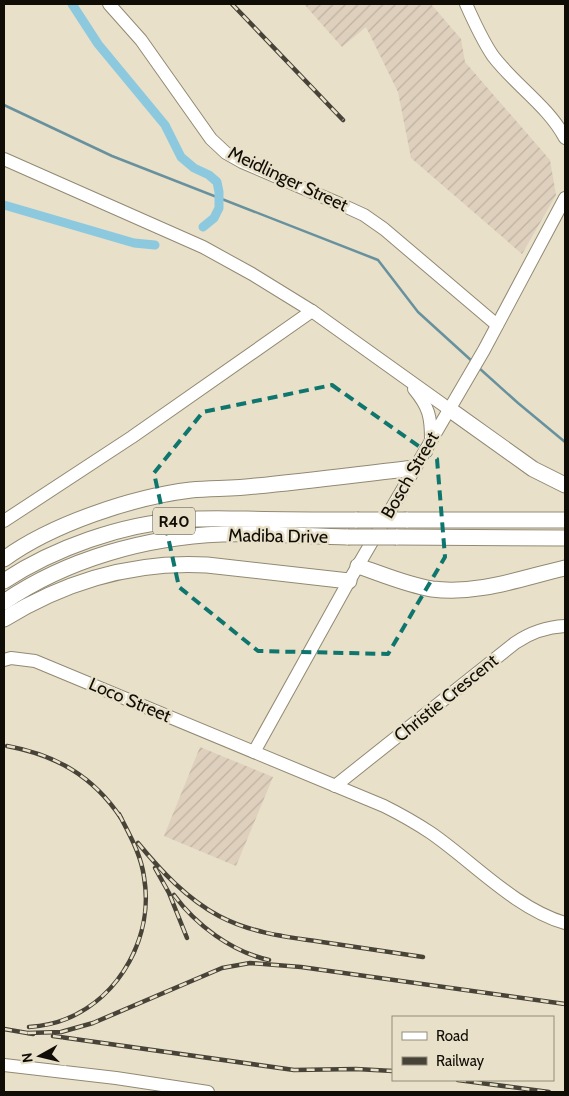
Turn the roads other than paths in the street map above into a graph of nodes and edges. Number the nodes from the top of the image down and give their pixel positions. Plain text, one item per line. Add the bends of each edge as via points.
1 (109, 4) edge
2 (466, 4) edge
3 (565, 138) edge
4 (4, 160) edge
5 (565, 198) edge
6 (312, 311) junction
7 (497, 325) junction
8 (400, 374) junction
9 (449, 409) junction
10 (431, 439) junction
11 (414, 468) junction
12 (565, 485) edge
13 (565, 520) edge
14 (4, 521) edge
15 (565, 538) edge
16 (4, 559) edge
17 (358, 566) junction
18 (565, 568) edge
19 (4, 581) edge
20 (349, 581) junction
21 (4, 602) edge
22 (4, 619) edge
23 (565, 626) edge
24 (4, 660) edge
25 (254, 752) junction
26 (334, 786) junction
27 (565, 924) edge
28 (4, 1065) edge
29 (208, 1092) edge

1 - 7 street, Meidlinger Street via 141,40 211,139 226,153 364,215
2 - 3 street via 494,56
4 - 6 street via 203,247
5 - 7 street, Bosch Street
6 - 8 street
6 - 14 street via 132,437
7 - 9 street, Bosch Street
8 - 9 street
8 - 10 street via 428,409
9 - 10 street, Bosch Street
9 - 12 main road via 533,469
10 - 11 street, Bosch Street
11 - 16 main road via 253,487 191,490 152,497 94,514 32,542
11 - 17 street, Bosch Street
13 - 19 main road, Madiba Drive / R40, bridge via 182,520 91,539
15 - 21 main road, Madiba Drive / R40, bridge via 223,534 183,537 136,545 91,558
17 - 18 main road via 411,584 466,590
17 - 20 street, Bosch Street
20 - 22 main road via 207,565 145,566 69,586
20 - 25 street, Bosch Street
23 - 26 street, Christie Crescent via 547,627 515,643
24 - 25 street, Loco Street via 35,661
25 - 26 street, Loco Street
26 - 27 street, Loco Street via 409,819 516,897 545,916
28 - 29 street

